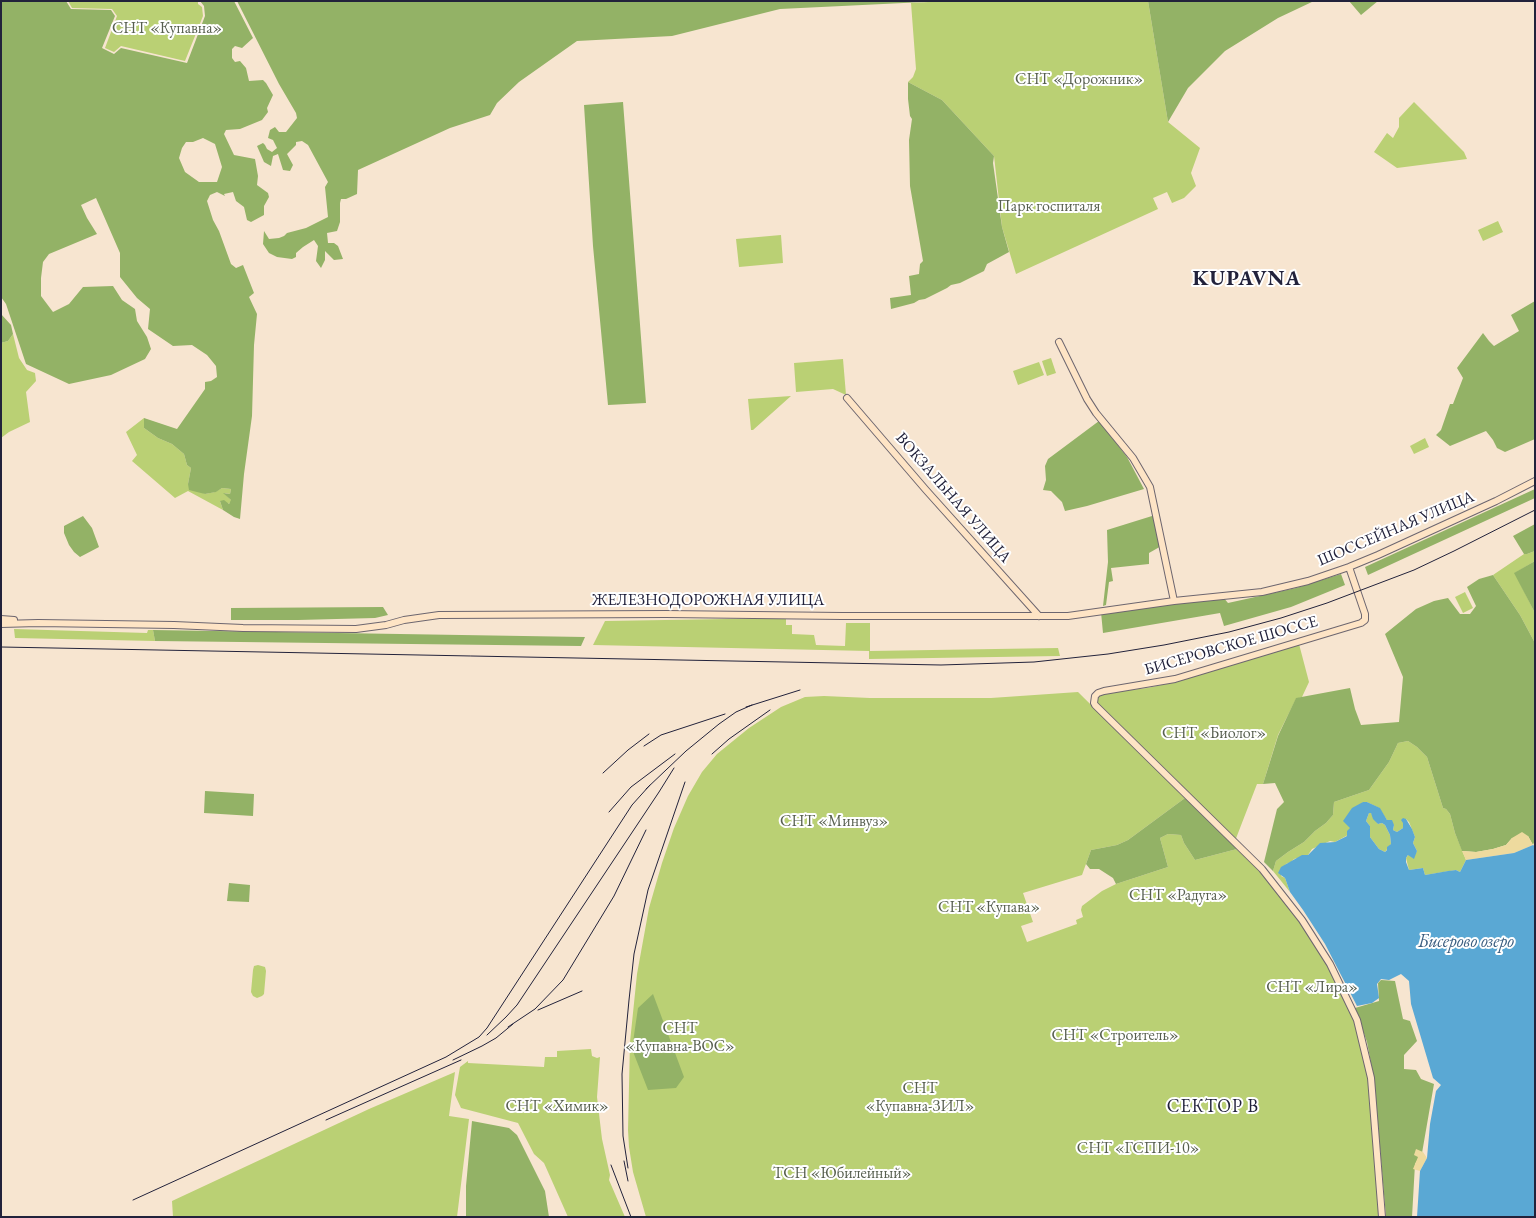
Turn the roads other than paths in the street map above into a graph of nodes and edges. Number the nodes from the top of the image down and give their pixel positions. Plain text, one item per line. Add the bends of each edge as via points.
1 (1059, 342) dead end
2 (847, 398) dead end
3 (1535, 480) edge
4 (1349, 567) junction
5 (1174, 601) junction
6 (1038, 616) junction
7 (1, 618) edge
8 (38, 623) junction
9 (1, 624) edge
10 (1382, 1217) edge

1 - 5 main road via 1087,399 1133,458 1150,487
2 - 6 main road, ВОКЗАЛЬНАЯ УЛИЦА
3 - 4 main road, ШОССЕЙНАЯ УЛИЦА
4 - 5 main road, ШОССЕЙНАЯ УЛИЦА via 1273,590
4 - 10 main road, БИСЕРОВСКОЕ ШОССЕ via 1365,614 1365,620 1357,625 1175,679 1104,691 1098,693 1094,700 1095,706 1262,869 1302,920 1330,964 1357,1020 1371,1078
5 - 6 main road, ЖЕЛЕЗНОДОРОЖНАЯ УЛИЦА via 1068,616
6 - 8 main road, ЖЕЛЕЗНОДОРОЖНАЯ УЛИЦА via 439,615 356,629
7 - 8 main road
8 - 9 main road

